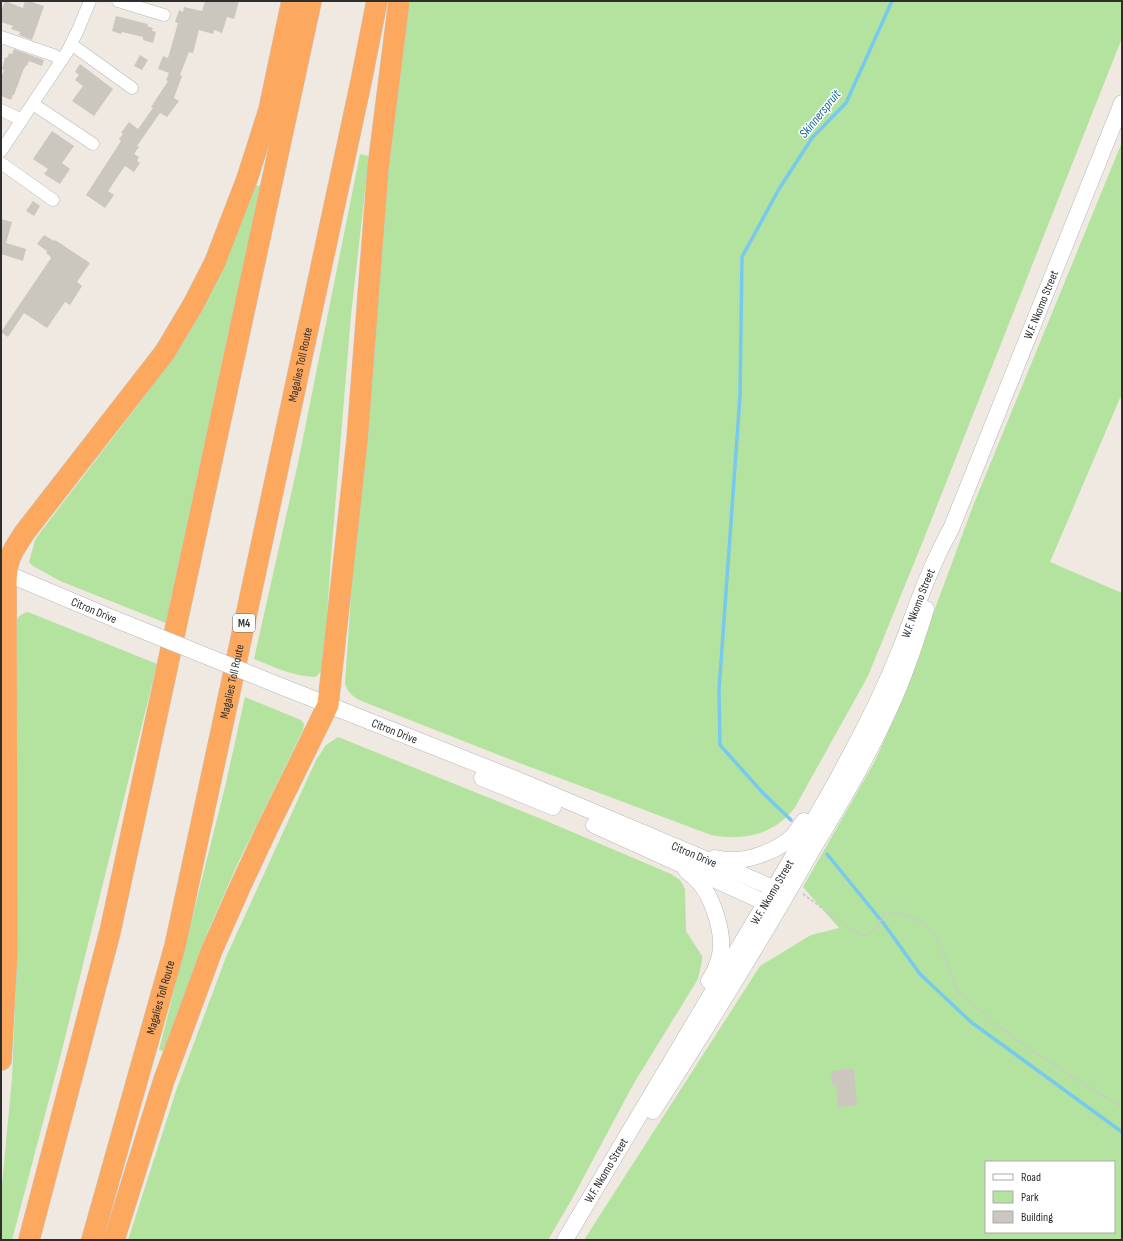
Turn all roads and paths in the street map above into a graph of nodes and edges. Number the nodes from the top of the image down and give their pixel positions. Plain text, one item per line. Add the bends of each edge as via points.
1 (90, 1) edge
2 (118, 1) edge
3 (292, 1) edge
4 (311, 1) edge
5 (377, 1) edge
6 (399, 1) edge
7 (164, 15) dead end
8 (1, 37) edge
9 (71, 44) junction
10 (62, 60) junction
11 (132, 88) dead end
12 (1122, 103) edge
13 (33, 104) junction
14 (1, 110) edge
15 (22, 120) junction
16 (93, 144) dead end
17 (1, 151) edge
18 (1, 163) edge
19 (53, 200) dead end
20 (950, 529) junction
21 (3, 578) edge
22 (875, 707) junction
23 (326, 709) junction
24 (674, 853) junction
25 (784, 890) junction
26 (772, 906) junction
27 (1, 1060) edge
28 (1122, 1107) edge
29 (628, 1132) junction
30 (29, 1240) edge
31 (92, 1240) edge
32 (114, 1240) edge
33 (565, 1240) edge
34 (574, 1240) edge

1 - 9 street
2 - 7 street
3 - 21 highway via 269,110 247,179 215,262 193,306 165,352 25,532 12,551
4 - 30 highway via 110,932
5 - 31 highway, Magalies Toll Route / M4 via 175,946
6 - 23 highway via 378,168 357,441
8 - 10 street
9 - 10 street
9 - 11 street
10 - 13 street
12 - 20 main road, W.F. Nkomo Street
13 - 15 street
13 - 16 street
14 - 15 street
15 - 17 street
18 - 19 street
20 - 22 main road, W.F. Nkomo Street via 931,568
20 - 25 main road, W.F. Nkomo Street via 943,564 888,714 859,769
21 - 23 main road, Citron Drive, bridge
21 - 27 highway via 7,951
22 - 24 main road via 808,815 792,836 780,846 765,853 731,860
22 - 25 main road, W.F. Nkomo Street via 821,810
23 - 24 main road, Citron Drive via 518,780
23 - 32 highway via 267,829 212,950 164,1080
24 - 25 main road, Citron Drive
24 - 26 main road, Citron Drive
24 - 29 main road via 686,870 699,882 712,904 719,925 720,954 714,972
25 - 26 main road, W.F. Nkomo Street
25 - 28 path via 811,899 863,936 872,930 886,912 901,913 921,920 936,936 952,983 959,993 1015,1039
26 - 29 main road, W.F. Nkomo Street
26 - 34 main road, W.F. Nkomo Street via 694,1048
29 - 33 main road, W.F. Nkomo Street

